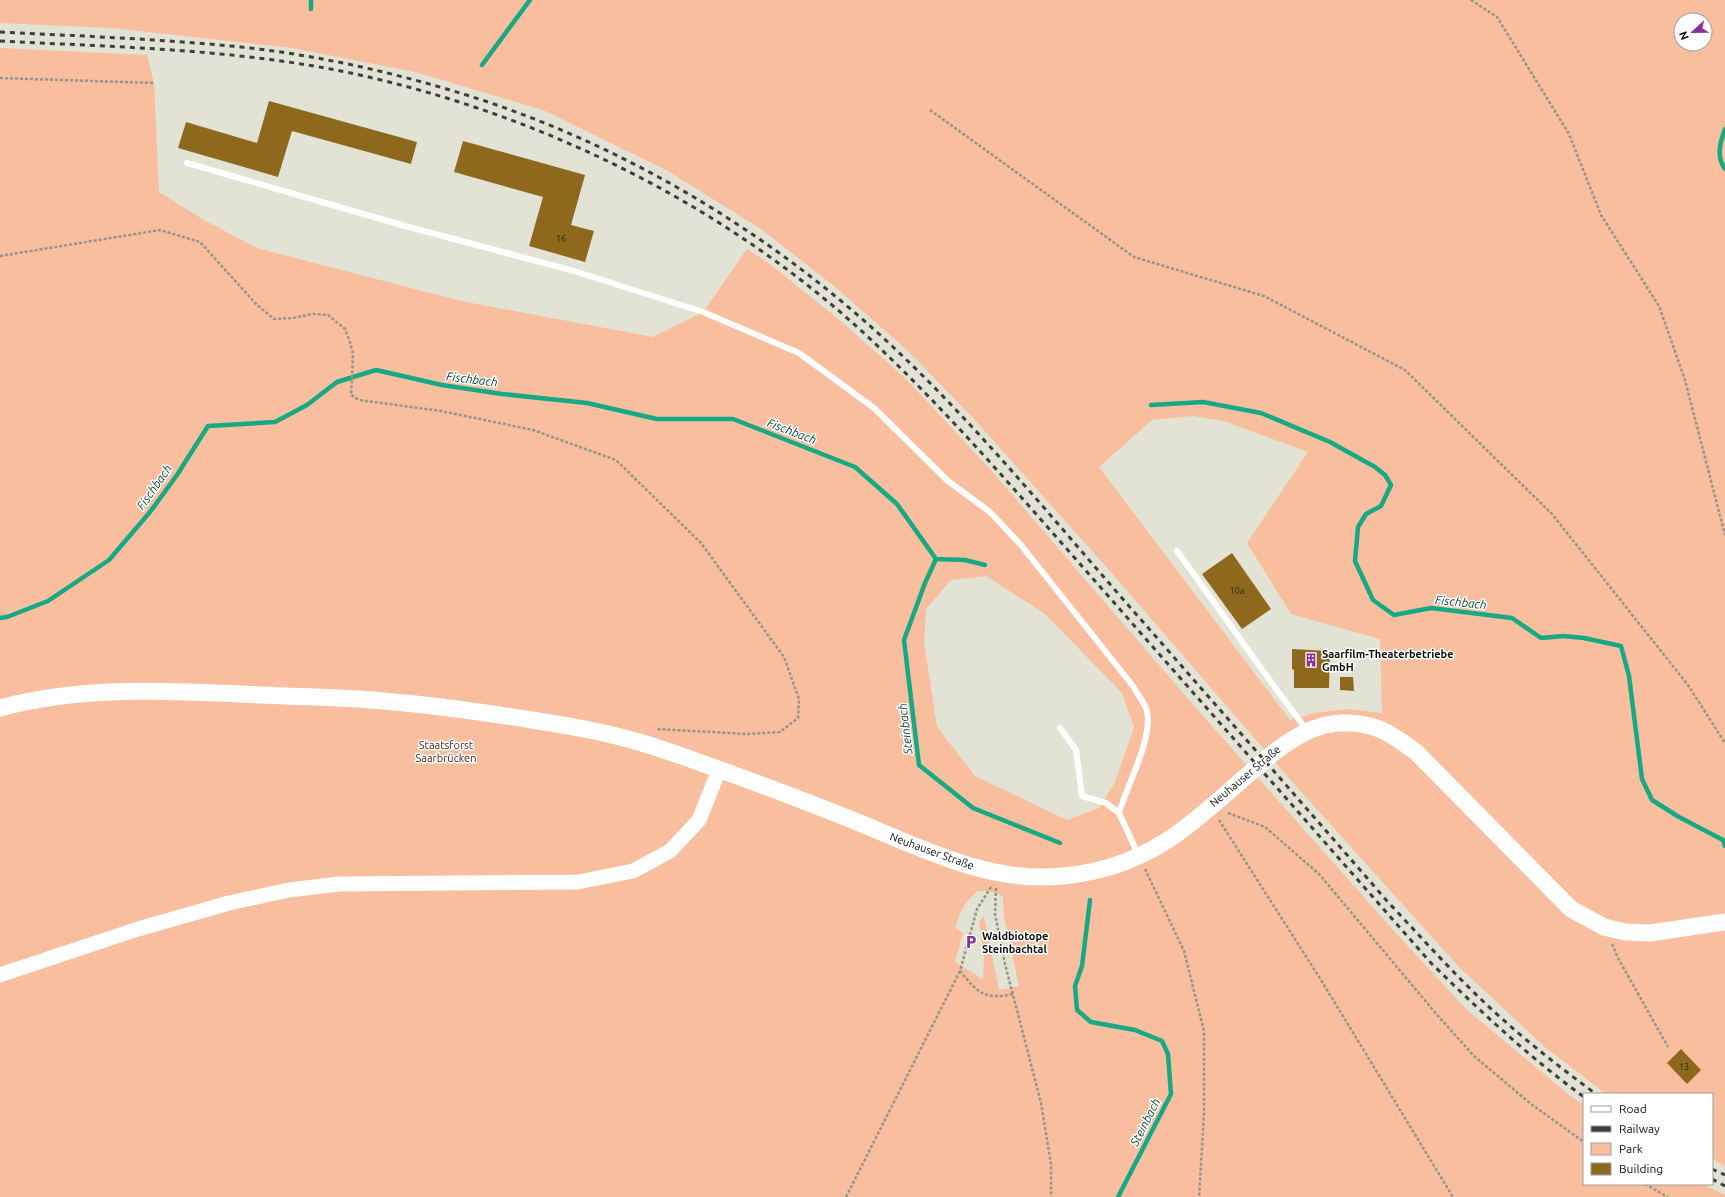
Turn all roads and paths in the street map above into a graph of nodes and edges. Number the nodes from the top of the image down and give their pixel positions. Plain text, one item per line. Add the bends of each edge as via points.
1 (1471, 0) edge
2 (0, 78) edge
3 (154, 83) dead end
4 (930, 110) dead end
5 (187, 163) dead end
6 (0, 256) edge
7 (1725, 535) edge
8 (1177, 551) dead end
9 (0, 708) edge
10 (1060, 728) dead end
11 (1307, 730) junction
12 (1725, 743) edge
13 (650, 746) junction
14 (719, 770) junction
15 (1210, 807) junction
16 (1119, 813) junction
17 (1139, 856) junction
18 (998, 874) junction
19 (1149, 879) dead end
20 (1725, 922) edge
21 (1618, 958) dead end
22 (960, 971) junction
23 (0, 975) edge
24 (1013, 994) junction
25 (1668, 1047) dead end
26 (1583, 1141) edge
27 (1647, 1185) edge
28 (846, 1197) edge
29 (1051, 1197) edge
30 (1199, 1197) edge
31 (1453, 1197) edge
32 (1668, 1197) edge

1 - 7 path via 1497,17 1501,23 1569,134 1601,215 1659,306 1685,380
2 - 3 path
4 - 12 path via 1134,257 1264,296 1405,370 1552,514 1688,685
5 - 16 lane via 602,279 704,312 799,353 874,408 948,481 990,512 1021,545 1133,686 1146,710 1148,726
6 - 13 path via 160,230 200,242 256,304 274,319 328,314 345,329 353,354 351,395 359,400 441,411 533,430 616,460 701,543 784,657 799,699 798,718 780,732 747,734 654,729
8 - 11 lane
9 - 13 main road, Neuhauser Straße via 76,693 179,692 380,700 537,721 589,730
10 - 16 lane via 1076,750 1082,796 1106,803
11 - 15 main road, Neuhauser Straße via 1282,745
11 - 20 main road, Neuhauser Straße via 1348,723 1372,726 1394,736 1421,758 1571,909 1604,927 1625,932 1650,933
13 - 14 main road, Neuhauser Straße
14 - 18 main road, Neuhauser Straße via 939,855
14 - 23 street via 699,820 670,851 633,871 578,882 339,884 289,890 230,903 138,929
15 - 17 main road, Neuhauser Straße via 1178,833
15 - 26 path via 1265,827 1319,874 1474,1056 1531,1104
15 - 31 path via 1321,980
16 - 17 lane
17 - 18 main road, Neuhauser Straße via 1087,874 1026,877
18 - 22 path via 977,909
18 - 24 path via 994,914
19 - 30 path via 1184,951 1204,1031 1204,1114
21 - 25 path
22 - 24 path via 972,986 984,995 999,997
22 - 28 path
24 - 29 path via 1041,1103 1051,1164
27 - 32 path

